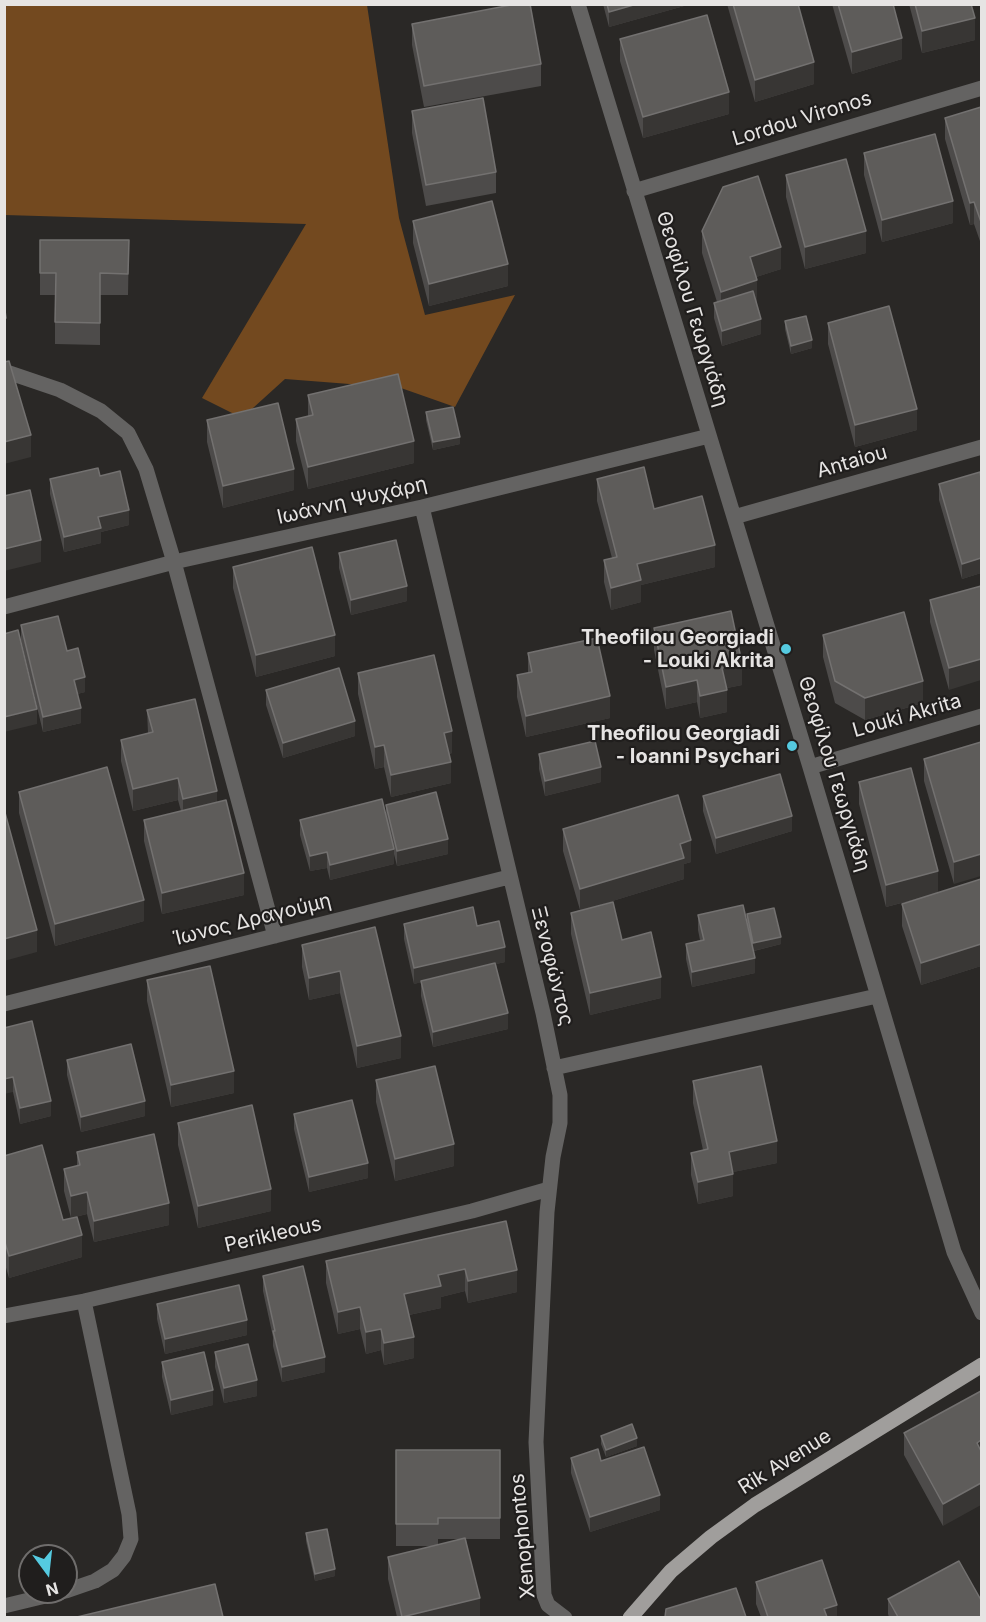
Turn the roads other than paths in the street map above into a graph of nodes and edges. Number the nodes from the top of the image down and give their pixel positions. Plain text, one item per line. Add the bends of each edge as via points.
1 (578, 4) edge
2 (981, 88) edge
3 (634, 191) junction
4 (4, 372) edge
5 (709, 436) junction
6 (981, 447) edge
7 (422, 507) junction
8 (734, 517) junction
9 (174, 562) junction
10 (4, 607) edge
11 (981, 716) edge
12 (810, 767) junction
13 (509, 877) junction
14 (275, 936) junction
15 (877, 996) junction
16 (4, 1004) edge
17 (554, 1068) junction
18 (549, 1189) junction
19 (84, 1301) junction
20 (981, 1313) edge
21 (4, 1316) edge
22 (981, 1365) edge
23 (536, 1442) joint
24 (78, 1586) edge
25 (566, 1617) edge
26 (630, 1617) edge

1 - 3 street, Θεοφίλου Γεωργιάδη
2 - 3 street, Lordou Vironos
3 - 5 street, Θεοφίλου Γεωργιάδη
4 - 9 street via 60,390 101,411 128,433 146,469
5 - 7 street, Ιωάννη Ψυχάρη
5 - 8 street, Θεοφίλου Γεωργιάδη
6 - 8 street, Antaiou
7 - 9 street, Ιωάννη Ψυχάρη
7 - 13 street, Ξενοφώντος
8 - 12 street, Θεοφίλου Γεωργιάδη
9 - 10 street, Ιωάννη Ψυχάρη
9 - 14 street
11 - 12 street, Louki Akrita
12 - 15 street, Θεοφίλου Γεωργιάδη
13 - 14 street, Ίωνος Δραγούμη
13 - 17 street, Ξενοφώντος
14 - 16 street, Ίωνος Δραγούμη
15 - 17 street
15 - 20 street, Θεοφίλου Γεωργιάδη via 954,1252
17 - 18 street, Ξενοφώντος via 560,1095 560,1124
18 - 19 street, Perikleous
18 - 23 street, Ξενοφώντος
19 - 21 street, Perikleous
19 - 24 street via 131,1539 113,1570
22 - 26 main road, Rik Avenue via 754,1505 671,1571
23 - 25 street, Xenophontos via 544,1595 548,1605

